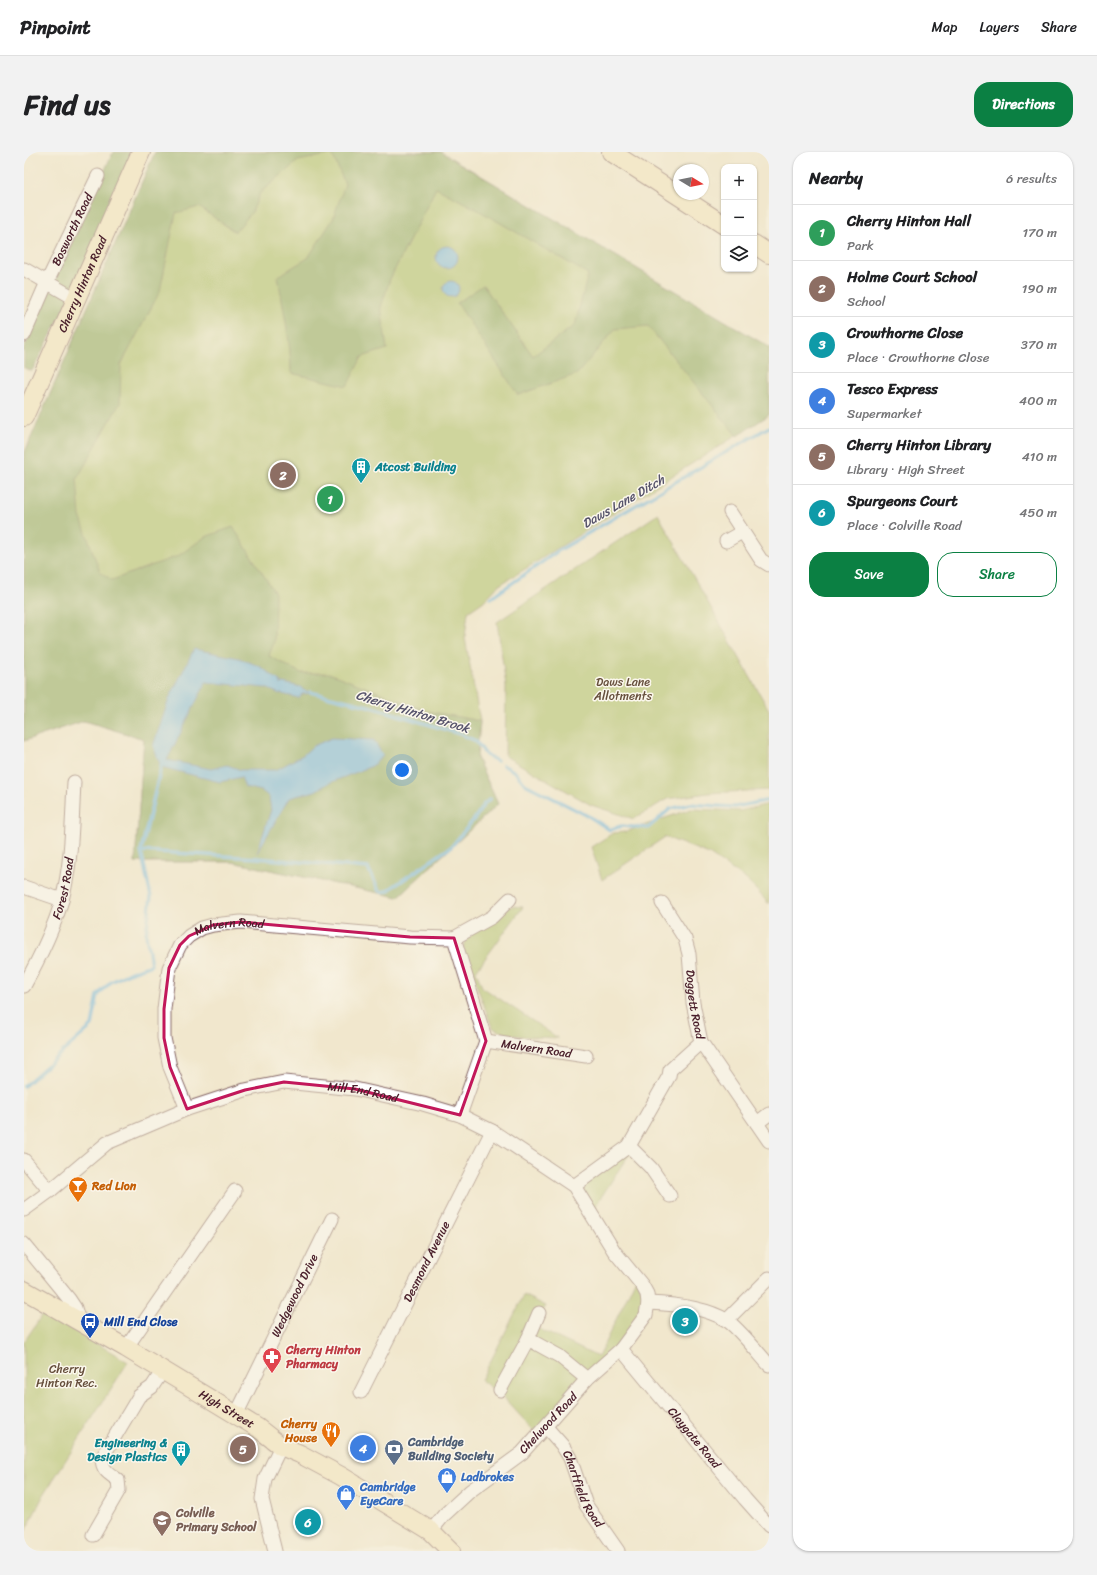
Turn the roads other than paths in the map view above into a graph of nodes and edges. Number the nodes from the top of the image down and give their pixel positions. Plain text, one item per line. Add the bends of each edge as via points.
1 (141, 152) edge
2 (611, 152) edge
3 (98, 176) dead end
4 (721, 223) edge
5 (757, 246) edge
6 (769, 254) edge
7 (24, 269) edge
8 (47, 282) junction
9 (76, 299) junction
10 (24, 335) edge
11 (24, 417) edge
12 (730, 512) dead end
13 (742, 532) junction
14 (726, 541) dead end
15 (769, 565) edge
16 (74, 782) dead end
17 (24, 887) edge
18 (510, 899) dead end
19 (62, 900) junction
20 (662, 902) dead end
21 (454, 938) junction
22 (24, 986) edge
23 (486, 1041) junction
24 (702, 1042) junction
25 (586, 1056) dead end
26 (187, 1110) junction
27 (769, 1114) edge
28 (460, 1115) junction
29 (757, 1123) junction
30 (492, 1131) junction
31 (769, 1141) edge
32 (629, 1146) junction
33 (24, 1160) edge
34 (574, 1186) junction
35 (50, 1191) junction
36 (235, 1191) dead end
37 (670, 1196) dead end
38 (24, 1210) edge
39 (332, 1219) dead end
40 (24, 1244) edge
41 (769, 1278) edge
42 (24, 1290) edge
43 (648, 1303) junction
44 (539, 1313) dead end
45 (727, 1320) junction
46 (80, 1322) junction
47 (528, 1339) junction
48 (126, 1348) junction
49 (621, 1349) junction
50 (769, 1365) edge
51 (163, 1370) junction
52 (587, 1379) junction
53 (500, 1390) dead end
54 (361, 1392) dead end
55 (236, 1415) junction
56 (546, 1427) junction
57 (281, 1446) junction
58 (769, 1526) edge
59 (431, 1531) junction
60 (94, 1535) dead end
61 (275, 1551) edge
62 (451, 1551) edge
63 (618, 1551) edge

1 - 9 street, Cherry Hinton Road
2 - 4 street
3 - 8 street, Bosworth Road
5 - 6 street
7 - 8 street
8 - 9 street
8 - 10 street, Bosworth Road
9 - 11 street, Cherry Hinton Road
12 - 13 street
13 - 14 street
13 - 15 street via 761,560
16 - 19 street, Forest Road via 71,847
17 - 19 street
18 - 21 street via 492,917
19 - 22 street, Forest Road via 45,948
20 - 24 street, Doggett Road via 684,939 689,954 693,1003
21 - 23 street, Malvern Road
21 - 26 street, Malvern Road via 410,937 241,922 213,925 189,936 180,945 169,968 164,1009 164,1038 170,1067
23 - 25 street, Malvern Road
23 - 28 street, Malvern Road
24 - 29 street, Doggett Road
24 - 32 street via 670,1070
26 - 28 street, Mill End Road via 244,1090 284,1082 355,1089
26 - 35 street, Mill End Road via 107,1143
27 - 29 street
28 - 30 street, Mill End Road
29 - 31 street, Doggett Road
30 - 34 street, Mill End Road
30 - 54 street, Desmond Avenue
32 - 34 street
32 - 37 street via 651,1168
33 - 35 street
34 - 43 street, Mill End Road via 614,1252 642,1285
35 - 38 street, Mill End Road
36 - 48 street
39 - 55 street, Wedgewood Drive
40 - 46 street via 69,1299
41 - 45 street
42 - 46 street, High Street
43 - 45 street via 691,1307
43 - 49 street, Chelwood Road via 646,1315
44 - 47 street
45 - 50 street
46 - 48 street, High Street
47 - 52 street via 559,1356
47 - 53 street
48 - 51 street, High Street
49 - 52 street, Chelwood Road
49 - 58 street, Claygate Road
51 - 55 street, High Street
51 - 60 street via 152,1387 139,1396 102,1458 105,1471 118,1480 119,1490
52 - 56 street, Chelwood Road
55 - 57 street, High Street
56 - 59 street, Chelwood Road via 522,1453 470,1492 444,1515
56 - 63 street, Chartfield Road via 570,1458 586,1505
57 - 59 street, High Street via 330,1469
57 - 61 street via 264,1479 262,1500
59 - 62 street, High Street

